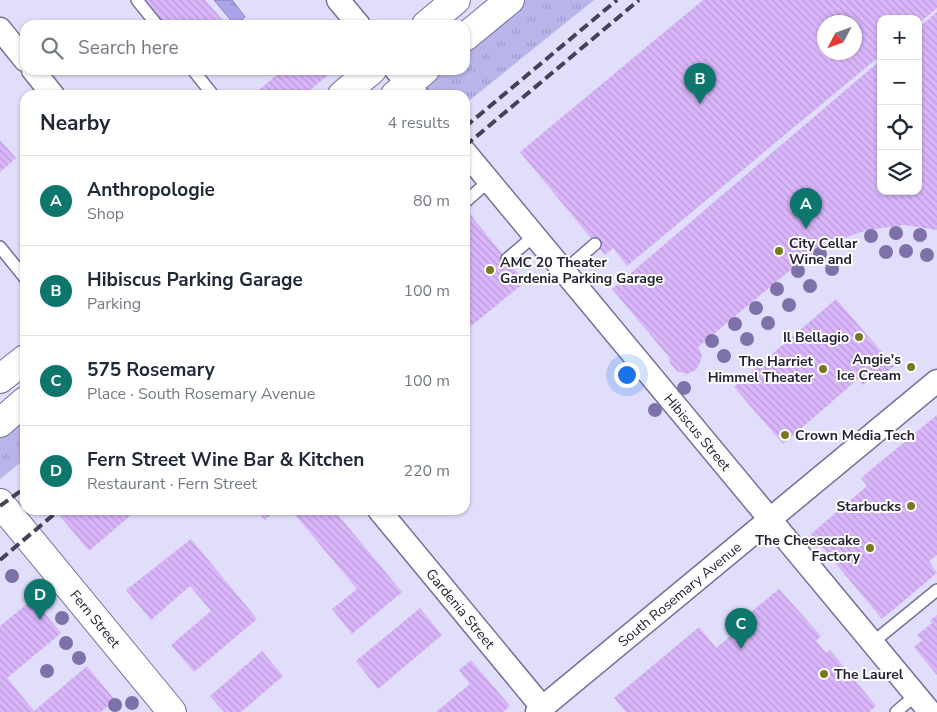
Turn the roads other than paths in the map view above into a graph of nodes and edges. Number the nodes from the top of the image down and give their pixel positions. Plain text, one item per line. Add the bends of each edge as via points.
1 (137, 0) edge
2 (338, 0) edge
3 (456, 0) edge
4 (510, 0) edge
5 (153, 20) edge
6 (355, 20) edge
7 (432, 20) edge
8 (1, 32) edge
9 (470, 33) edge
10 (20, 54) edge
11 (37, 75) edge
12 (197, 75) edge
13 (366, 75) edge
14 (49, 90) edge
15 (209, 90) edge
16 (348, 90) edge
17 (470, 158) edge
18 (489, 181) junction
19 (470, 198) edge
20 (534, 236) junction
21 (596, 244) dead end
22 (0, 247) edge
23 (507, 259) dead end
24 (564, 271) junction
25 (20, 272) edge
26 (20, 362) edge
27 (0, 379) edge
28 (937, 381) edge
29 (20, 405) edge
30 (0, 423) edge
31 (0, 503) edge
32 (382, 515) edge
33 (769, 519) junction
34 (937, 590) edge
35 (872, 643) junction
36 (923, 704) edge
37 (540, 710) edge
38 (172, 712) edge
39 (896, 712) edge

1 - 5 lane
2 - 6 street
3 - 7 street
4 - 9 street
8 - 10 street
11 - 14 street
12 - 15 lane
13 - 16 street
17 - 18 street, Hibiscus Street
18 - 19 lane
18 - 20 street, Hibiscus Street
20 - 23 lane
20 - 24 street, Hibiscus Street
21 - 24 lane
22 - 25 lane
24 - 33 street, Hibiscus Street
26 - 27 street
28 - 33 street, South Rosemary Avenue
29 - 30 street
31 - 38 street, Fern Street
32 - 37 street, Gardenia Street
33 - 35 street, Hibiscus Street
33 - 37 street, South Rosemary Avenue
34 - 35 lane
35 - 36 street, Hibiscus Street
36 - 39 lane

